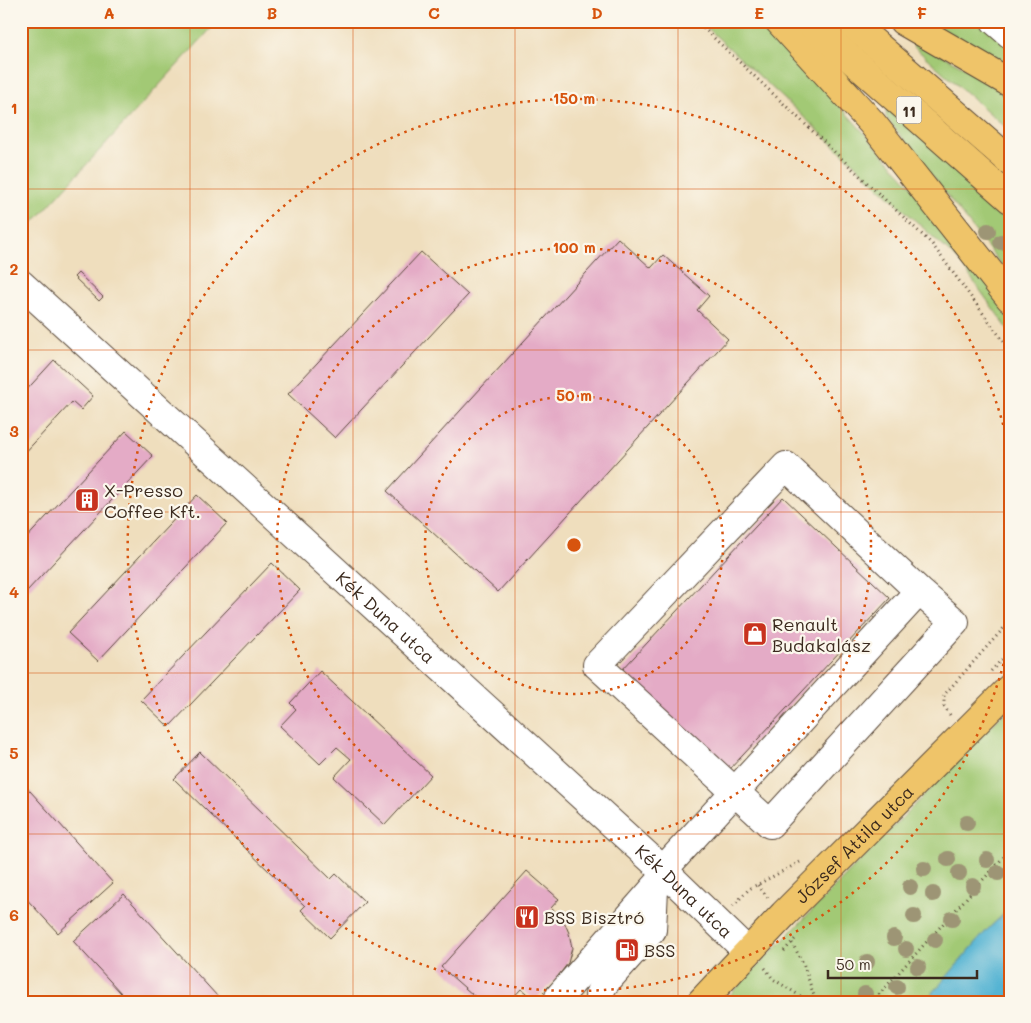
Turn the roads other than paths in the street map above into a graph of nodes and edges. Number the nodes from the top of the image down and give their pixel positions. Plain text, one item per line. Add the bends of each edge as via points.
1 (779, 21) edge
2 (808, 21) edge
3 (849, 21) edge
4 (903, 21) edge
5 (995, 21) edge
6 (1010, 34) edge
7 (1010, 83) edge
8 (1010, 161) edge
9 (1010, 199) edge
10 (21, 284) edge
11 (1010, 298) edge
12 (919, 591) junction
13 (1010, 688) edge
14 (735, 792) junction
15 (661, 878) junction
16 (748, 952) junction
17 (558, 1002) edge
18 (600, 1002) edge
19 (702, 1002) edge

1 - 11 main road via 872,123
2 - 9 main road, 11
3 - 8 main road, 11
4 - 7 main road
5 - 6 street
10 - 15 street, Kék Duna utca
12 - 14 street
12 - 14 street via 955,622 770,824
12 - 14 street via 786,466 597,665
13 - 16 main road, József Attila utca
14 - 15 street
15 - 16 street, Kék Duna utca via 718,923
15 - 17 street
15 - 18 street via 652,930 603,985
16 - 19 main road, József Attila utca

